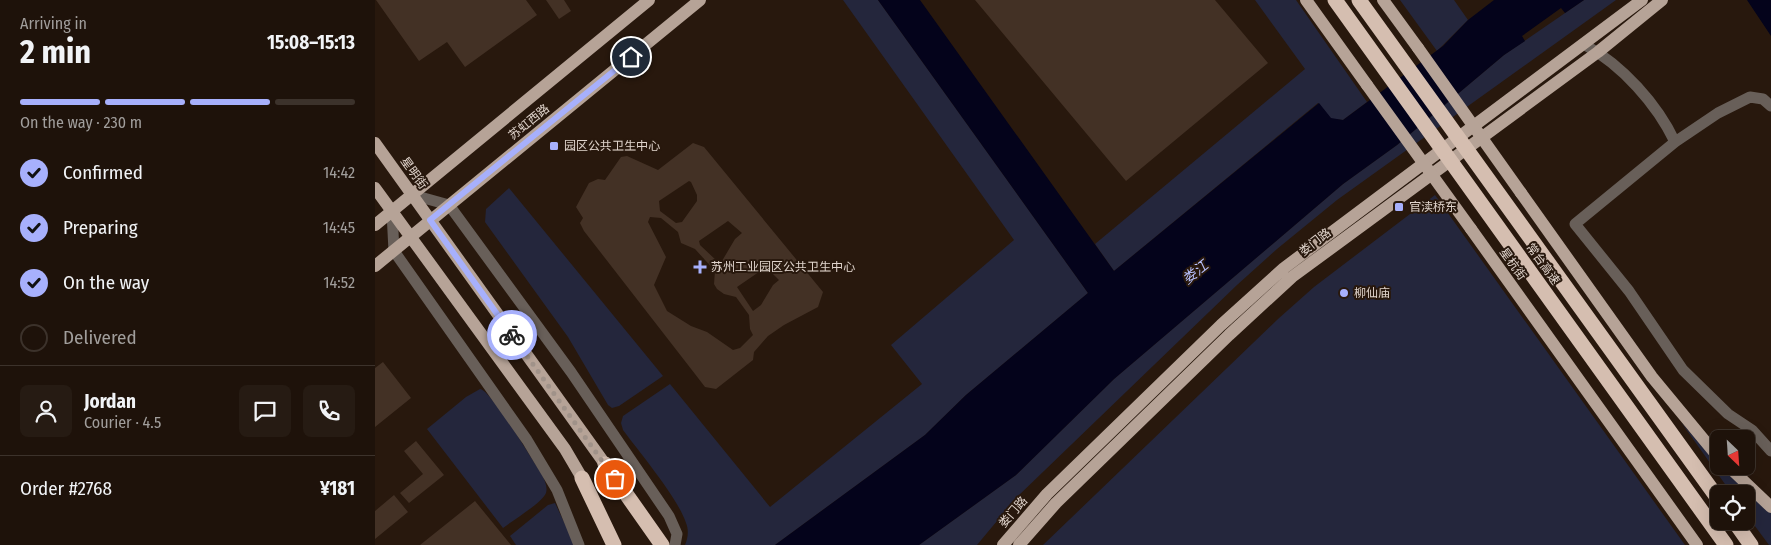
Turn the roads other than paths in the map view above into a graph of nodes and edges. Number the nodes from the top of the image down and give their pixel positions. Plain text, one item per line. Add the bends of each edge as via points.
1 (649, 0) edge
2 (700, 0) edge
3 (1306, 0) edge
4 (1335, 0) edge
5 (1359, 0) edge
6 (1383, 0) edge
7 (1642, 0) edge
8 (1663, 0) edge
9 (1585, 45) junction
10 (1598, 52) junction
11 (1771, 106) edge
12 (1675, 142) junction
13 (375, 143) edge
14 (375, 188) edge
15 (413, 195) junction
16 (449, 205) junction
17 (392, 212) junction
18 (430, 220) junction
19 (375, 226) edge
20 (410, 238) junction
21 (394, 251) junction
22 (375, 266) edge
23 (1710, 447) edge
24 (1771, 451) edge
25 (605, 464) joint
26 (1737, 475) edge
27 (582, 478) joint
28 (1710, 488) edge
29 (1771, 507) edge
30 (1740, 530) edge
31 (579, 545) edge
32 (614, 545) edge
33 (661, 545) edge
34 (675, 545) edge
35 (1003, 545) edge
36 (1019, 545) edge
37 (1697, 545) edge
38 (1726, 545) edge
39 (1751, 545) edge

1 - 15 main road, 苏虹西路
2 - 16 main road, 苏虹西路
3 - 37 main road, 星杭街, bridge
4 - 38 highway, 常台高速, bridge
5 - 28 highway, 常台高速, bridge
6 - 23 main road, bridge via 1652,377
7 - 9 main road, 娄门路
8 - 10 main road, 娄门路
9 - 10 street
9 - 35 main road, 娄门路 via 1284,268 1041,500
10 - 12 street via 1635,83
10 - 36 main road, 娄门路 via 1292,277 1229,334 1056,504
11 - 12 street via 1763,99 1750,97 1718,113
12 - 24 street via 1575,224 1629,290 1683,370 1728,414 1752,430
13 - 15 main road, 星明街
14 - 17 main road
15 - 16 street
15 - 17 main road, 苏虹西路
15 - 18 main road, 星明街
16 - 18 main road, 苏虹西路
16 - 34 street via 545,335 663,505 675,526
17 - 19 main road, 苏虹西路
17 - 20 main road
17 - 21 street
18 - 20 main road, 苏虹西路
18 - 25 main road, 星明街
20 - 21 main road, 苏虹西路
20 - 27 main road via 565,449
21 - 22 main road, 苏虹西路
21 - 31 street via 527,440 557,490
25 - 33 highway
26 - 29 main road
27 - 32 highway
30 - 39 highway

